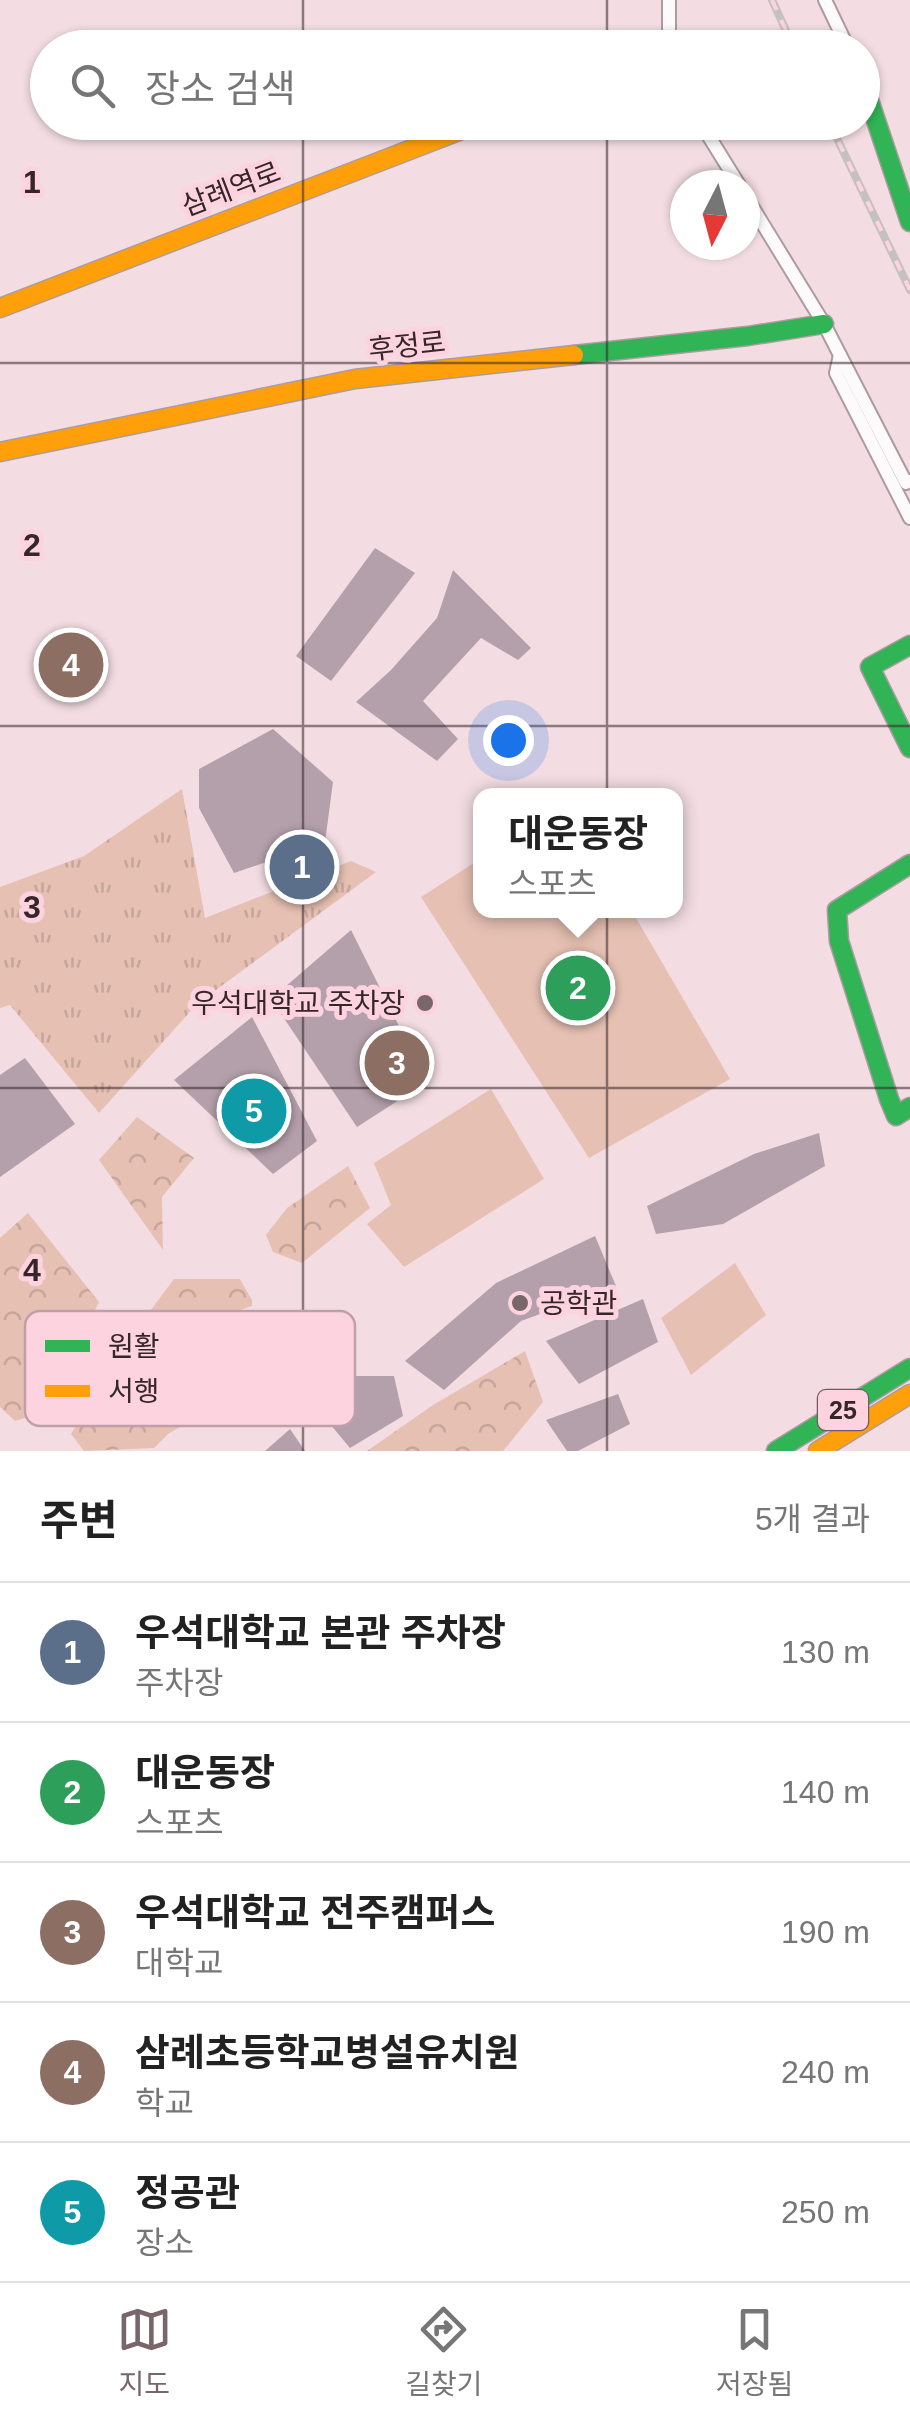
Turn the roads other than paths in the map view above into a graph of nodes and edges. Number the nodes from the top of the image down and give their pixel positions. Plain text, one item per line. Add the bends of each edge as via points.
1 (669, 0) edge
2 (825, 0) edge
3 (669, 30) edge
4 (839, 30) edge
5 (880, 133) edge
6 (435, 140) edge
7 (711, 140) edge
8 (729, 170) edge
9 (760, 220) edge
10 (910, 222) edge
11 (0, 308) edge
12 (824, 324) junction
13 (840, 355) junction
14 (0, 452) edge
15 (909, 485) edge
16 (910, 518) edge
17 (910, 645) edge
18 (910, 748) edge
19 (910, 864) edge
20 (910, 1107) edge
21 (910, 1368) edge
22 (910, 1394) edge
23 (776, 1451) edge
24 (818, 1451) edge

1 - 3 street
2 - 4 street
5 - 10 main road
6 - 11 main road, 삼례역로
7 - 8 street
9 - 12 street
12 - 13 street
12 - 14 main road, 후정로 via 355,379
13 - 15 street
13 - 16 street via 836,373
17 - 18 main road via 870,667
19 - 20 main road via 837,910 834,933 896,1116
21 - 23 main road, 25
22 - 24 main road, 25

